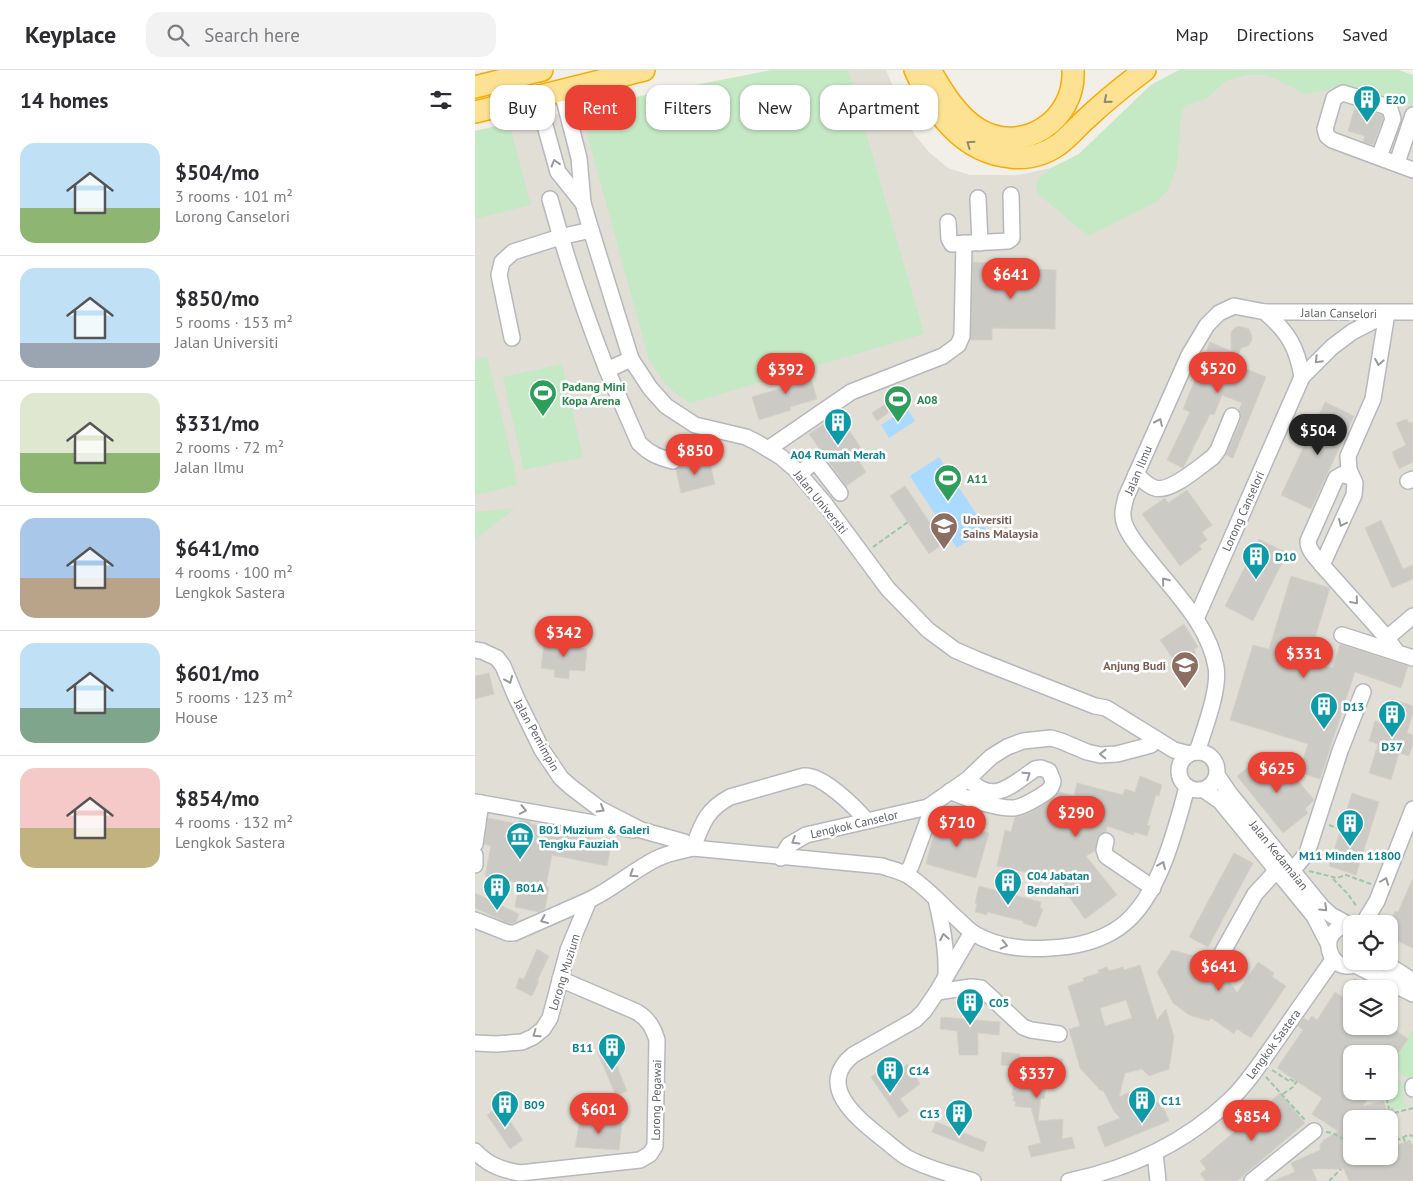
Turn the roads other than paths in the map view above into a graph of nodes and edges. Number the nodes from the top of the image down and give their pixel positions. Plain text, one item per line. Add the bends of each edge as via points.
1 (542, 70) edge
2 (644, 70) edge
3 (915, 70) edge
4 (930, 70) edge
5 (1073, 70) edge
6 (1145, 70) edge
7 (494, 76) edge
8 (475, 87) edge
9 (562, 92) junction
10 (555, 93) edge
11 (490, 108) edge
12 (475, 112) edge
13 (1413, 116) edge
14 (546, 130) edge
15 (1379, 157) junction
16 (1397, 163) junction
17 (1413, 170) edge
18 (1011, 195) dead end
19 (978, 198) dead end
20 (550, 199) dead end
21 (583, 203) junction
22 (948, 222) dead end
23 (591, 230) junction
24 (560, 237) junction
25 (980, 242) junction
26 (964, 243) junction
27 (1265, 312) junction
28 (1413, 312) edge
29 (1387, 314) junction
30 (512, 338) dead end
31 (631, 359) junction
32 (607, 370) junction
33 (1302, 377) junction
34 (1232, 416) dead end
35 (768, 448) junction
36 (673, 461) dead end
37 (800, 474) junction
38 (1136, 474) junction
39 (1352, 478) junction
40 (840, 493) dead end
41 (1323, 565) junction
42 (1413, 616) edge
43 (1196, 619) junction
44 (1342, 635) dead end
45 (1387, 638) junction
46 (475, 650) edge
47 (1396, 652) junction
48 (1413, 658) edge
49 (1363, 692) dead end
50 (1095, 706) junction
51 (1151, 745) junction
52 (1198, 754) junction
53 (1179, 772) junction
54 (1217, 775) junction
55 (968, 779) junction
56 (1187, 787) junction
57 (1203, 790) junction
58 (950, 791) junction
59 (1000, 791) junction
60 (478, 802) edge
61 (928, 807) junction
62 (1009, 808) junction
63 (1413, 809) edge
64 (867, 821) junction
65 (644, 831) junction
66 (1106, 842) dead end
67 (475, 844) edge
68 (693, 848) junction
69 (475, 855) edge
70 (781, 858) junction
71 (652, 862) junction
72 (475, 865) edge
73 (1284, 871) junction
74 (906, 874) junction
75 (1153, 888) junction
76 (936, 899) junction
77 (589, 900) junction
78 (1368, 915) edge
79 (475, 920) edge
80 (1343, 922) edge
81 (1343, 928) edge
82 (972, 932) junction
83 (1328, 943) junction
84 (1221, 955) dead end
85 (1333, 960) junction
86 (1343, 965) edge
87 (1370, 970) edge
88 (1396, 970) edge
89 (946, 976) junction
90 (560, 980) junction
91 (1413, 981) edge
92 (937, 992) junction
93 (1413, 994) edge
94 (1059, 1034) dead end
95 (475, 1043) edge
96 (1314, 1131) road end
97 (475, 1152) edge
98 (1155, 1153) junction
99 (973, 1181) edge
100 (1069, 1181) edge
101 (1159, 1181) edge
102 (1252, 1181) edge

1 - 7 highway
2 - 9 highway
6 -> 3 highway via 1059,144 1036,156 1016,158 980,150 960,136 937,110
4 - 5 highway via 963,116 985,133 1004,137 1027,136 1047,126 1063,110 1070,95
7 - 8 highway
9 - 10 highway
9 - 21 street, Jalan Universiti via 579,158
11 - 12 highway
13 - 16 street
21 -> 14 street, Jalan Universiti via 558,172
15 - 15 street via 1327,136 1325,129 1334,98 1343,94 1390,109 1393,119
15 - 16 street
16 - 17 street
18 - 25 street via 1011,240
19 - 25 street
20 - 24 street
21 - 23 street, Jalan Universiti
22 - 26 street via 949,242
23 - 24 street
23 - 31 street, Jalan Universiti
24 - 30 street via 513,252 501,262 499,275
24 - 32 street
25 - 26 street
26 - 35 street via 962,336 958,345 943,356 851,392
27 - 29 street, Jalan Canselori
27 - 33 street via 1292,342
38 -> 27 street, Jalan Ilmu via 1177,379 1207,325 1219,313 1233,306
28 - 29 street, Jalan Canselori
29 -> 33 street, Lorong Canselori via 1332,346
29 -> 39 street via 1373,398 1348,456
31 - 32 street
31 - 35 street, Jalan Universiti via 650,388 680,416 695,425 746,437
32 - 36 street via 639,443 656,457
33 - 43 street, Lorong Canselori
34 - 38 street via 1213,457 1174,485 1153,488
35 - 37 street, Jalan Universiti
37 - 40 street via 817,463
37 - 50 street, Jalan Universiti via 888,589 927,630 955,650
43 -> 38 street, Jalan Ilmu via 1128,532 1123,516 1126,497
39 -> 41 street via 1354,495
39 - 41 street via 1343,474 1336,478 1308,541 1310,551
41 -> 45 street
42 - 45 street
43 - 52 street, Jalan Ilmu via 1209,645 1217,682
44 - 47 street
45 - 47 street
46 -> 65 street, Jalan Pemimpin via 489,653 503,666 531,728 561,778 600,808
47 - 48 street
49 - 73 street via 1307,853
50 - 51 street, Jalan Universiti via 1099,714
50 - 52 street, Jalan Universiti via 1106,708 1174,750
51 - 53 street, Jalan Universiti via 1171,760
51 -> 55 street, Lengkok Canselor via 1101,755 1051,738 1023,741 991,757
52 - 53 street via 1179,765
52 - 54 street via 1216,764
53 - 56 street
54 - 57 street via 1215,782
54 - 73 street, Jalan Kedamaian
55 - 58 street, Lengkok Canselor
55 - 59 street via 982,790
56 - 57 street
75 -> 56 street via 1171,844
57 - 73 street, Jalan Kedamaian via 1220,801
58 - 61 street, Lengkok Canselor
58 - 62 street
59 - 62 street
59 -> 62 street via 1035,769 1044,768 1051,773 1053,784 1049,791 1023,805
60 -> 65 street
60 - 67 street
61 - 64 street, Lengkok Canselor
61 - 74 street via 928,820
78 -> 63 street
64 - 68 street via 841,795 816,778 804,776 720,802 706,816
64 -> 70 street, Lengkok Canselor via 806,835 789,845
65 - 68 street, Jalan Pemimpin via 684,842
65 - 71 street via 654,839
66 - 75 street via 1106,856
68 - 70 street
68 - 71 street
69 - 72 street
70 - 74 street via 882,866
71 -> 77 street
73 -> 80 street, Jalan Kedamaian via 1331,915
73 - 83 street, Jalan Kedamaian via 1315,916
73 - 84 street via 1255,894
74 - 76 street
82 -> 75 street via 1008,946 1036,949 1091,942 1113,932 1130,919
76 - 82 street
89 -> 76 street via 945,940
77 -> 79 street via 514,933
77 - 90 street, Lorong Muzium via 568,950
81 - 83 street via 1334,932
82 - 89 street
83 - 85 street, Jalan Kedamaian
85 - 86 street
85 - 98 street, Lengkok Sastera via 1256,1069 1230,1099 1208,1119
87 - 93 street
88 - 91 street
89 - 92 street
90 -> 95 street, Lorong Muzium via 550,1018 533,1037 510,1044
90 - 97 street, Lorong Pegawai via 637,1012 654,1028 657,1040 655,1146 640,1160 520,1173 492,1166
92 - 94 street via 981,988 1023,1027
92 - 99 street via 915,1020 846,1060 838,1076 838,1087 863,1123 906,1157 923,1166
96 - 102 street
98 - 100 street, Lengkok Sastera
98 - 101 street

